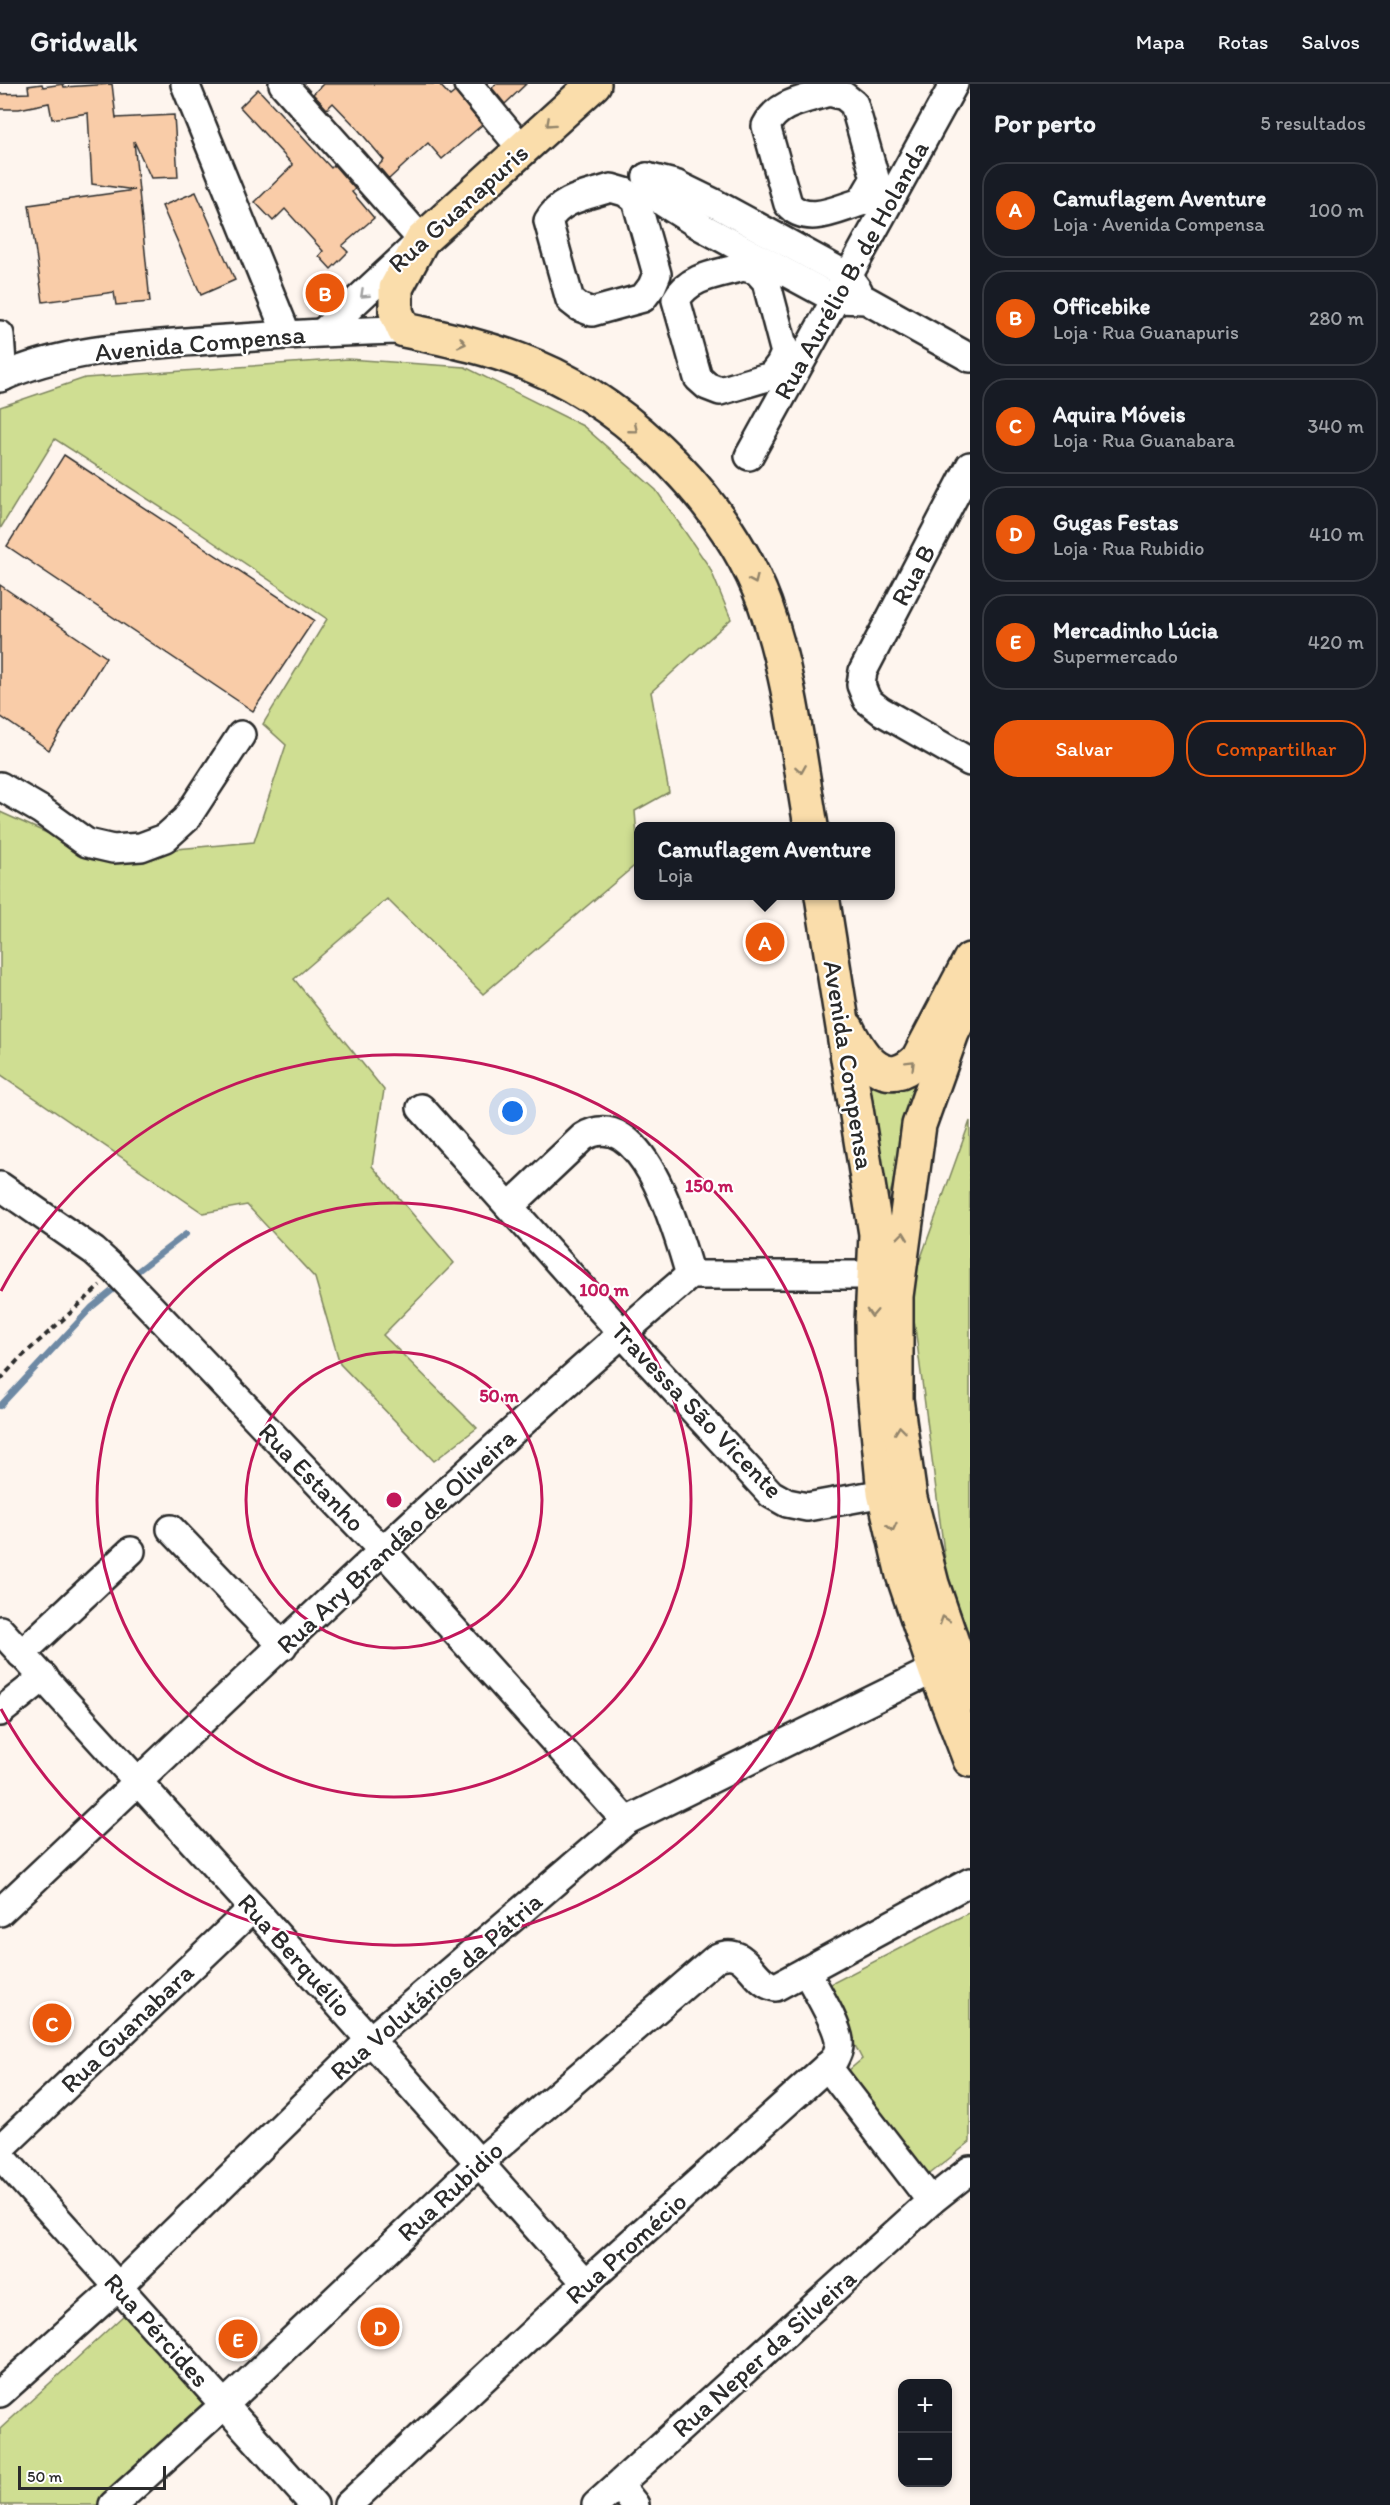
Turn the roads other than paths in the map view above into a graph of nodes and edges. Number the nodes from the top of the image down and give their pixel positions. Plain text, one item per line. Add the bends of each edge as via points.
1 (185, 84) edge
2 (283, 84) edge
3 (468, 84) edge
4 (594, 84) edge
5 (954, 84) edge
6 (522, 149) junction
7 (647, 177) junction
8 (611, 188) junction
9 (879, 195) junction
10 (795, 212) junction
11 (778, 237) junction
12 (422, 240) junction
13 (760, 265) junction
14 (657, 274) junction
15 (842, 287) junction
16 (682, 290) junction
17 (404, 330) junction
18 (323, 332) junction
19 (0, 335) edge
20 (287, 335) junction
21 (970, 358) edge
22 (787, 369) junction
23 (1, 377) edge
24 (749, 456) dead end
25 (970, 466) edge
26 (241, 735) dead end
27 (970, 762) edge
28 (0, 786) edge
29 (810, 822) edge
30 (823, 900) edge
31 (970, 960) edge
32 (970, 996) edge
33 (842, 1018) junction
34 (422, 1108) dead end
35 (0, 1186) edge
36 (510, 1206) junction
37 (690, 1275) junction
38 (873, 1275) junction
39 (622, 1333) junction
40 (884, 1493) junction
41 (171, 1529) dead end
42 (131, 1551) dead end
43 (383, 1551) junction
44 (0, 1630) edge
45 (283, 1646) junction
46 (21, 1654) junction
47 (935, 1669) junction
48 (44, 1677) junction
49 (970, 1695) edge
50 (0, 1712) edge
51 (970, 1760) edge
52 (138, 1782) junction
53 (626, 1821) junction
54 (970, 1882) edge
55 (254, 1908) junction
56 (0, 1912) edge
57 (806, 1971) junction
58 (370, 2040) junction
59 (827, 2066) junction
60 (0, 2149) edge
61 (0, 2156) edge
62 (480, 2162) junction
63 (970, 2170) edge
64 (932, 2201) junction
65 (586, 2283) junction
66 (118, 2287) junction
67 (0, 2393) edge
68 (224, 2404) junction
69 (627, 2495) edge
70 (113, 2505) edge
71 (314, 2505) edge
72 (348, 2505) edge
73 (596, 2505) edge

1 - 20 street
2 - 12 street
3 - 6 street
4 -> 6 main road, Rua Guanapuris
5 - 9 street, Rua Aurélio B. de Holanda
6 - 12 main road, Rua Guanapuris
7 - 8 street
7 - 11 street via 675,184
7 - 13 street via 664,203
8 - 14 street via 636,200
8 - 14 street via 562,203 548,221 570,300 592,312 633,300 643,297
9 - 10 street via 811,216
9 - 10 street via 854,104 829,92 780,107 766,126 788,204
9 - 15 street, Rua Aurélio B. de Holanda
10 - 11 street
11 - 13 street
11 - 15 street
12 - 17 main road via 396,288 396,312
12 -> 18 street, Rua Guanapuris
13 - 15 street
13 - 16 street via 690,282
13 - 22 street
14 - 16 street
15 - 21 street
15 - 22 street, Rua Aurélio B. de Holanda
16 - 22 street via 676,300 698,378 707,386 720,391
17 - 18 street, Avenida Compensa
17 -> 29 main road, Avenida Compensa via 493,351 537,367 585,393 634,428 678,468 715,512 743,555 765,604 790,703
18 - 20 street, Avenida Compensa
19 - 23 street
20 - 23 street, Avenida Compensa via 113,348 58,359
22 - 24 street, Rua Aurélio B. de Holanda
25 - 27 street, Rua B via 863,671 861,686 867,700 881,711
26 - 28 street via 186,819 165,838 141,847 113,849 87,843
30 - 33 main road, Avenida Compensa
33 -> 31 main road via 873,1066 888,1074 906,1071 918,1059
49 -> 32 main road via 932,1584 910,1498 896,1399 896,1307 919,1125 952,1033
33 - 38 main road, Avenida Compensa via 876,1234
34 - 36 street, Travessa São Vicente
35 - 43 street, Rua Estanho via 94,1251 116,1271
36 - 37 street via 583,1137 592,1132 613,1133 635,1150 653,1174
36 - 39 street, Travessa São Vicente
37 - 38 street
37 - 39 street, Rua Ary Brandão de Oliveira
38 -> 40 main road, Avenida Compensa via 873,1378
39 - 40 street, Travessa São Vicente via 771,1494 787,1503 807,1507
39 - 43 street, Rua Ary Brandão de Oliveira
40 -> 47 main road, Avenida Compensa via 903,1575
41 - 45 street
42 - 46 street
43 - 45 street, Rua Ary Brandão de Oliveira
43 - 53 street, Rua Estanho
44 - 46 street, Rua Berquélio
45 - 52 street, Rua Ary Brandão de Oliveira
46 - 48 street, Rua Berquélio
47 - 51 main road, Avenida Compensa
47 - 53 street, Rua Volutários da Pátria
48 - 50 street
48 - 52 street, Rua Berquélio
52 - 55 street, Rua Berquélio
52 - 56 street, Rua Ary Brandão de Oliveira
53 - 58 street, Rua Volutários da Pátria
54 - 57 street
55 - 58 street, Rua Berquélio
55 - 60 street, Rua Guanabara
57 - 59 street, Rua Promécio via 839,2041 834,2060
57 - 62 street, Rua Rubidio via 776,1987 768,1985 738,1956 716,1958
58 - 62 street, Rua Berquélio
58 - 66 street, Rua Volutários da Pátria
59 - 64 street
59 - 65 street, Rua Promécio
61 - 66 street, Rua Pércides
62 - 65 street, Rua Berquélio
62 - 68 street, Rua Rubidio
63 - 64 street, Rua Neper da Silveira
64 - 69 street, Rua Neper da Silveira
65 - 72 street, Rua Promécio
66 - 67 street, Rua Volutários da Pátria
66 - 68 street, Rua Pércides
68 - 70 street, Rua Rubidio
68 - 71 street, Rua Pércides
69 - 73 street, Rua Neper da Silveira

